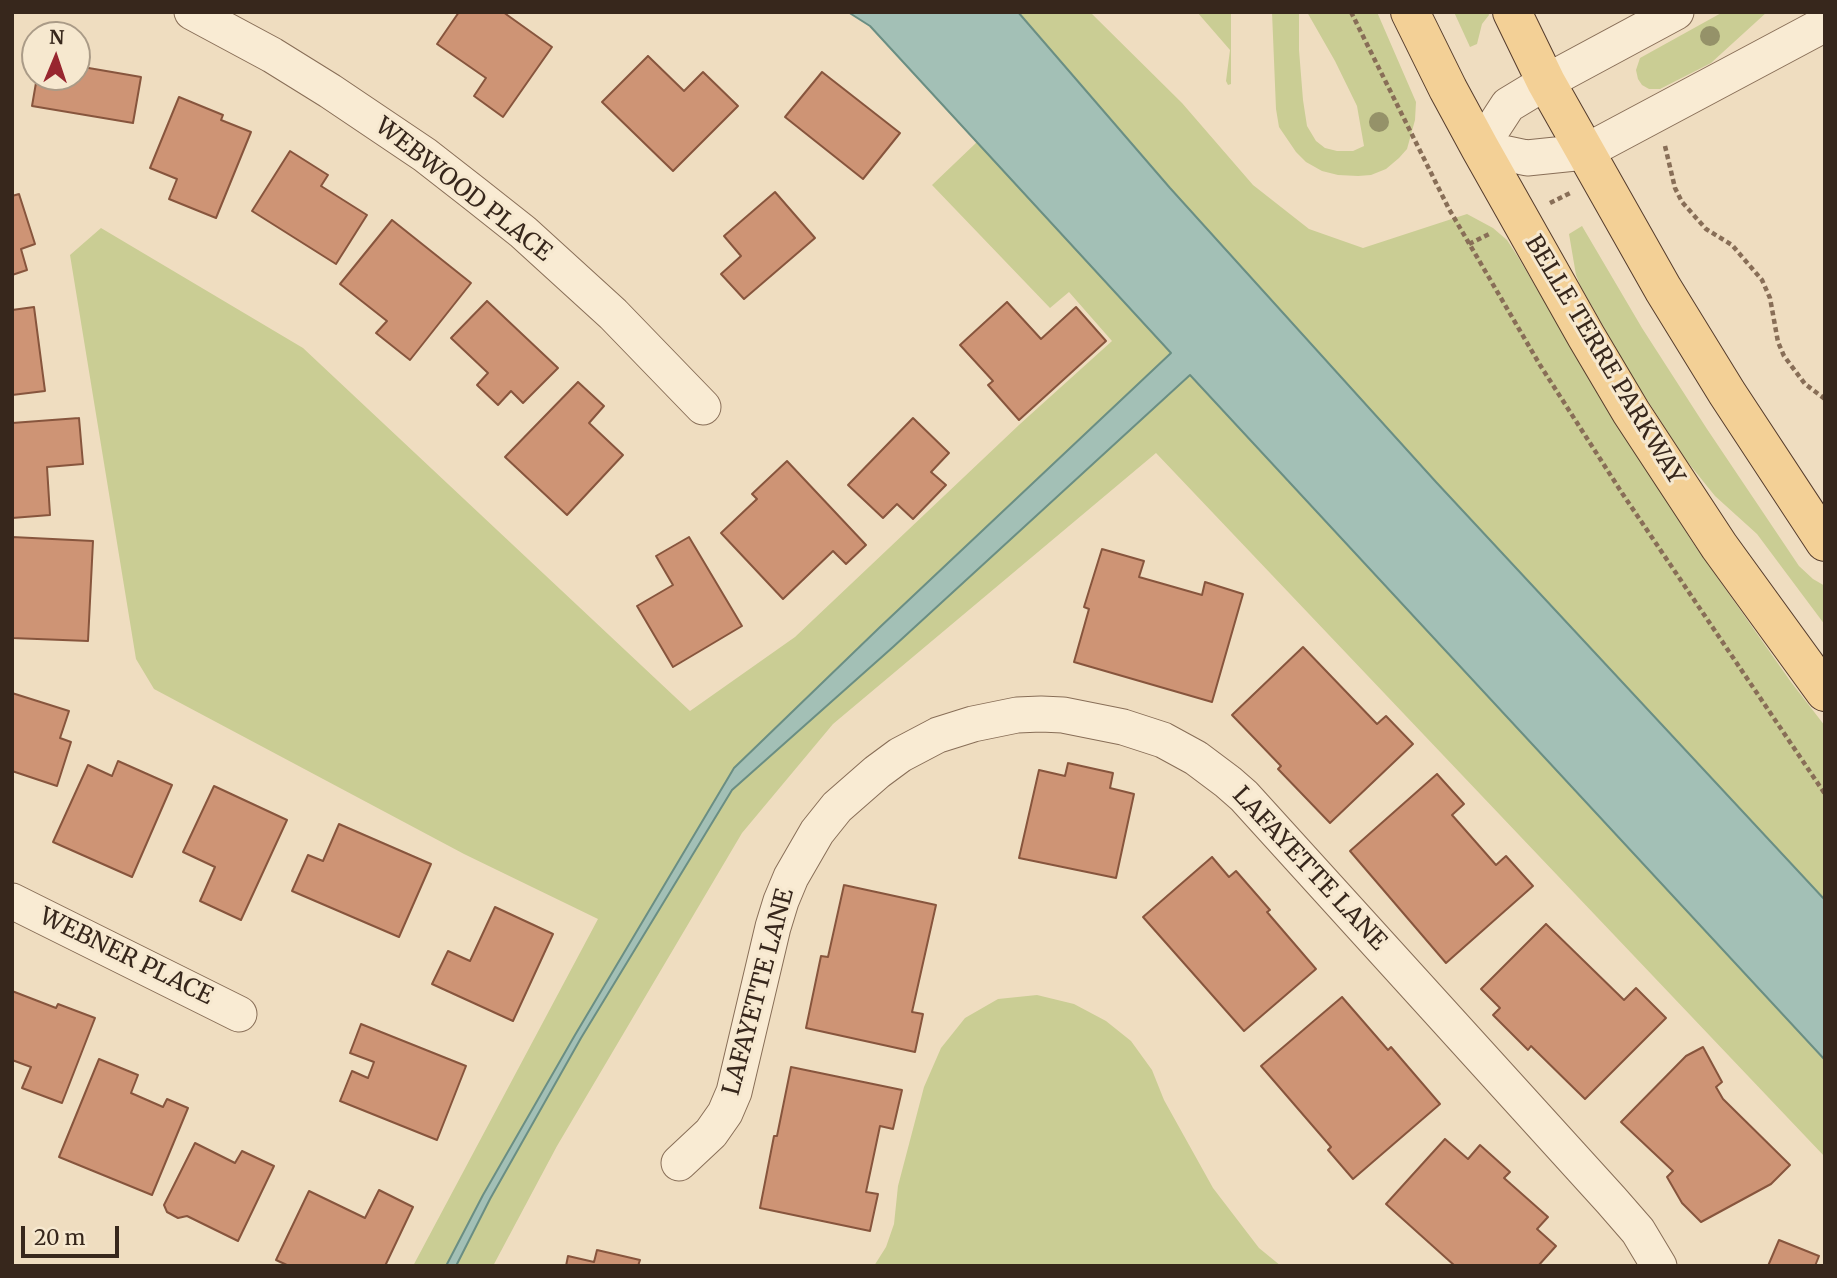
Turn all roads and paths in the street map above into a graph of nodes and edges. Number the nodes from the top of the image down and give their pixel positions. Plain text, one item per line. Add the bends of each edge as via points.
1 (192, 12) edge
2 (1351, 12) edge
3 (1410, 12) edge
4 (1512, 12) edge
5 (1676, 12) edge
6 (1825, 24) edge
7 (1546, 82) junction
8 (1665, 145) dead end
9 (1480, 148) junction
10 (1585, 152) junction
11 (1499, 229) dead end
12 (1469, 244) junction
13 (1825, 399) edge
14 (703, 407) dead end
15 (1825, 542) edge
16 (1825, 692) edge
17 (1825, 794) edge
18 (12, 901) edge
19 (239, 1014) dead end
20 (679, 1163) dead end
21 (1659, 1266) edge

1 - 14 street, WEBWOOD PLACE via 272,55 425,155 523,232 614,314
2 - 12 path
3 - 9 main road, BELLE TERRE PARKWAY
4 - 7 main road
5 - 7 street
6 - 10 street
7 - 9 street via 1508,105
7 - 10 main road
8 - 13 path via 1682,202 1706,229 1732,245 1762,280 1784,356 1805,384
9 - 10 street via 1527,158
9 - 16 main road, BELLE TERRE PARKWAY via 1631,412 1719,546
10 - 15 main road via 1727,393
11 - 12 path
12 - 17 path via 1622,493
18 - 19 street, WEBNER PLACE
20 - 21 street, LAFAYETTE LANE via 725,1113 781,901 804,853 837,807 900,755 938,735 1017,715 1063,715 1163,740 1196,758 1244,796 1611,1200 1638,1231

